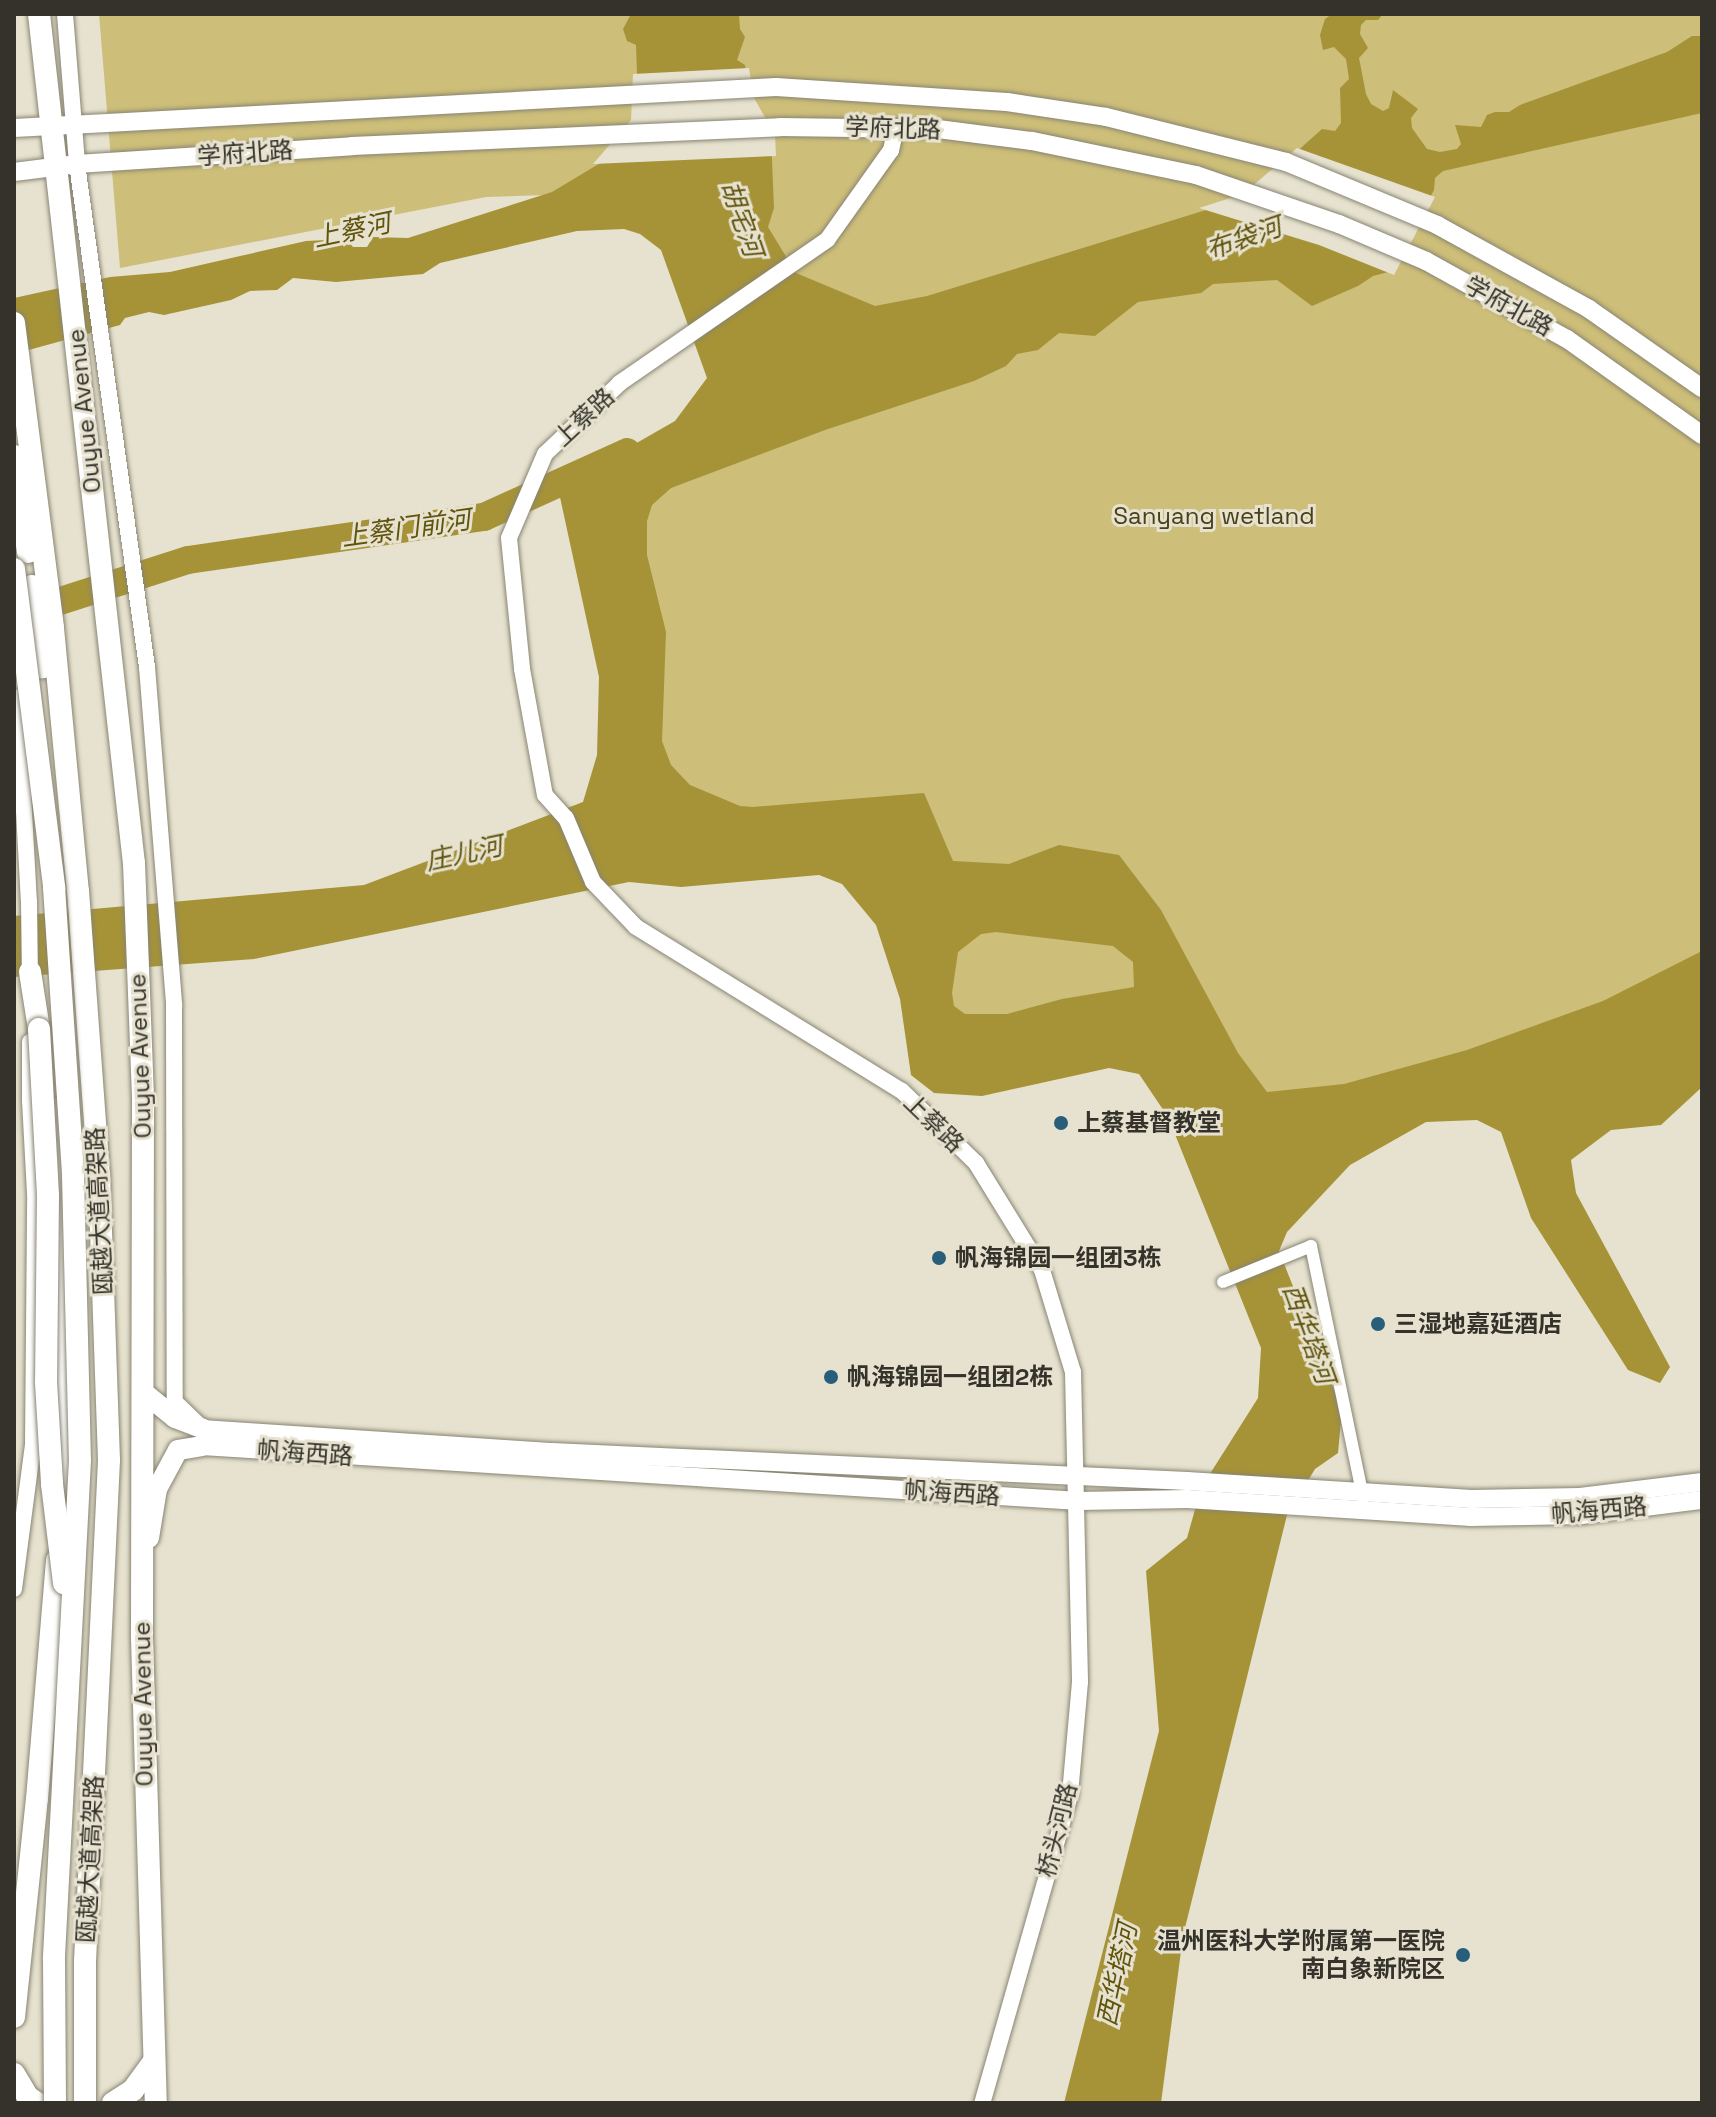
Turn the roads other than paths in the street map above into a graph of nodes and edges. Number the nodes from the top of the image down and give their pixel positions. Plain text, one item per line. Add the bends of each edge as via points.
1 (39, 14) edge
2 (65, 14) edge
3 (75, 123) junction
4 (52, 125) junction
5 (896, 127) junction
6 (14, 128) edge
7 (67, 165) junction
8 (14, 172) edge
9 (14, 323) edge
10 (1702, 388) edge
11 (1702, 435) edge
12 (14, 456) edge
13 (21, 562) edge
14 (14, 697) edge
15 (30, 972) junction
16 (30, 1100) junction
17 (59, 1174) junction
18 (1223, 1282) dead end
19 (143, 1392) junction
20 (202, 1438) junction
21 (1077, 1476) junction
22 (1702, 1482) edge
23 (1187, 1490) junction
24 (1363, 1500) junction
25 (1702, 1500) edge
26 (1079, 1501) junction
27 (14, 1589) edge
28 (142, 1638) junction
29 (72, 1648) junction
30 (30, 1865) junction
31 (14, 1884) edge
32 (14, 2017) edge
33 (154, 2061) junction
34 (14, 2074) edge
35 (37, 2103) edge
36 (55, 2103) edge
37 (85, 2103) edge
38 (113, 2103) edge
39 (156, 2103) edge
40 (982, 2103) edge

1 - 4 highway, Ouyue Avenue
2 - 3 street
3 - 4 main road, 学府北路
3 - 7 street
3 - 10 main road, 学府北路 via 776,87 1007,102 1106,117 1286,162 1437,225 1589,309
4 - 6 main road, 学府北路
4 - 7 highway, Ouyue Avenue
5 - 7 main road, 学府北路 via 583,136
5 - 11 main road, 学府北路 via 1032,141 1196,175 1339,224 1426,261 1567,339
5 - 21 street, 上蔡路 via 891,150 827,240 620,383 545,454 509,538 522,669 545,795 566,818 593,882 636,927 902,1091 976,1163 1042,1270 1073,1372
7 - 8 main road, 学府北路
7 - 19 highway, Ouyue Avenue via 67,263 135,893 143,1100
7 - 20 street via 147,667 174,1021 175,1402
9 - 37 highway, 瓯越大道高架路 via 54,643 99,1174 109,1460 85,1961
12 - 13 highway
13 - 17 highway, bridge via 38,636 59,818
13 - 29 highway, 瓯越大道高架路, bridge via 54,887 73,1175 80,1460
14 - 15 street
15 - 16 street
15 - 29 highway, bridge via 39,1029 48,1196 46,1382 52,1484
16 - 17 street
16 - 27 street via 35,1193 33,1444
17 - 30 highway via 63,1431
18 - 24 street via 1311,1246
19 - 20 main road
19 - 28 highway, Ouyue Avenue
20 - 21 main road, 帆海西路
20 - 26 main road, 帆海西路
20 - 28 main road via 178,1450 157,1489 147,1548
21 - 23 main road, 帆海西路
21 - 26 street, 上蔡路
22 - 24 main road, 帆海西路 via 1580,1497
23 - 24 main road, 帆海西路
23 - 26 main road, 帆海西路
24 - 25 main road, 帆海西路 via 1471,1517 1581,1515
26 - 40 street, 桥头河路 via 1080,1682 1070,1795
28 - 33 highway, Ouyue Avenue
29 - 36 highway, 瓯越大道高架路, bridge via 54,1959
30 - 31 highway
30 - 32 highway
33 - 38 highway via 133,2090
33 - 39 highway, Ouyue Avenue
34 - 35 highway

